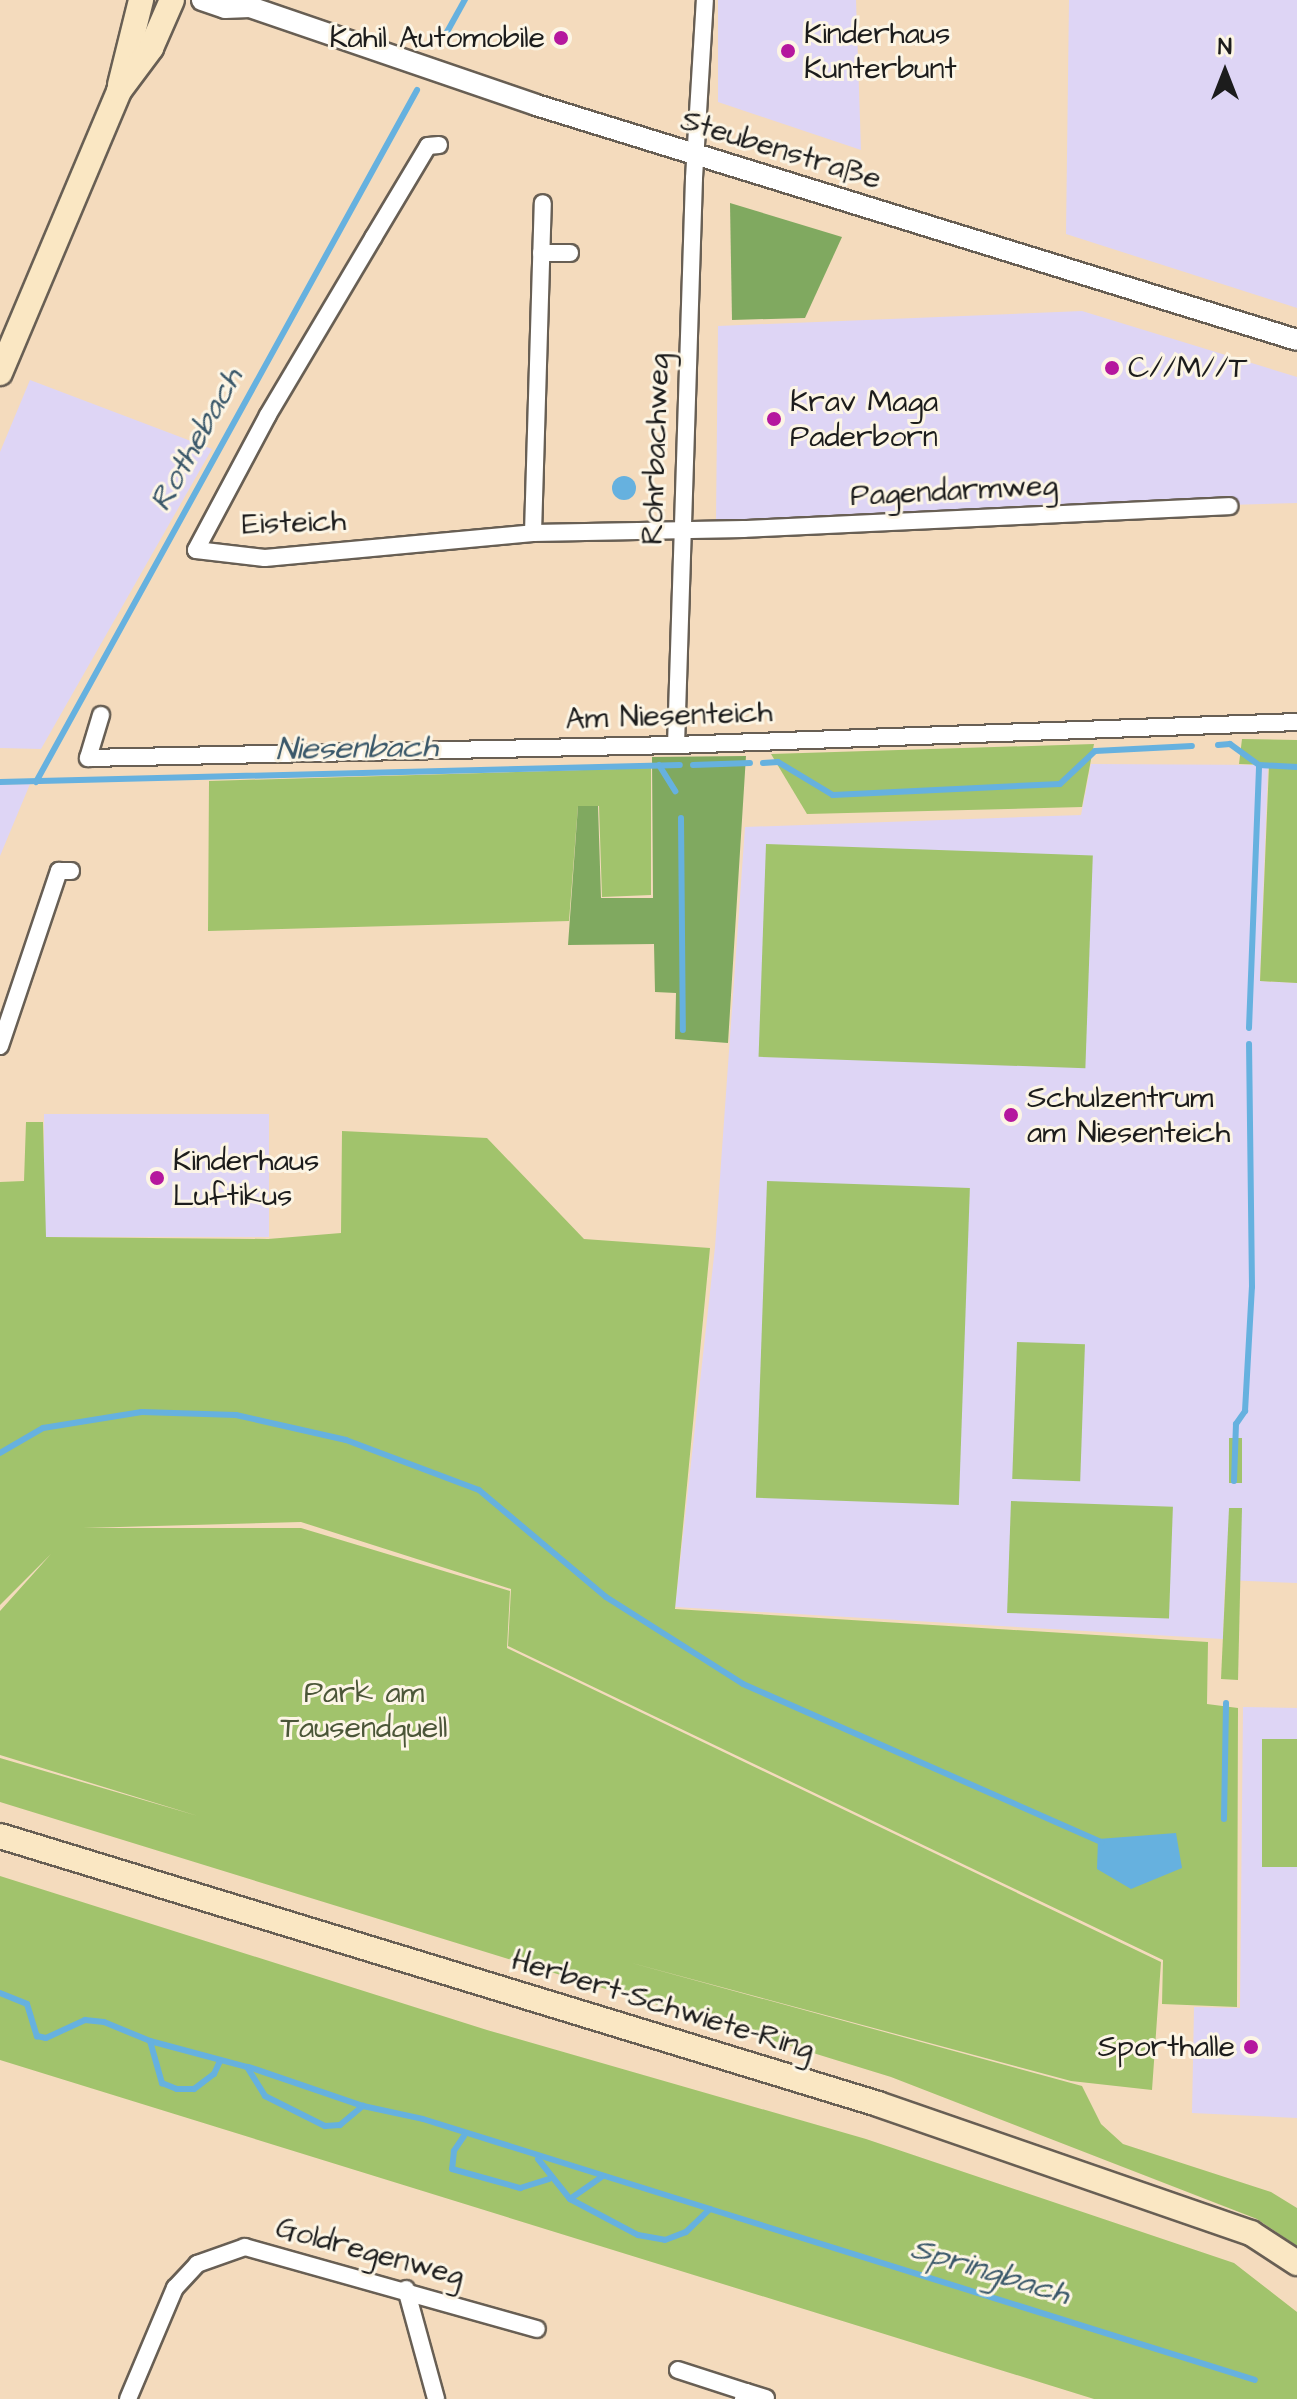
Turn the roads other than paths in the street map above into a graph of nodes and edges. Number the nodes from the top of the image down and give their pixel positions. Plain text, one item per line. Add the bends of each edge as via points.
1 (141, 0) edge
2 (172, 0) edge
3 (202, 0) edge
4 (705, 0) edge
5 (247, 4) edge
6 (119, 91) junction
7 (439, 145) dead end
8 (695, 155) junction
9 (543, 203) dead end
10 (541, 253) junction
11 (570, 253) dead end
12 (1297, 340) edge
13 (1, 366) edge
14 (1229, 506) dead end
15 (681, 526) junction
16 (533, 533) junction
17 (101, 715) dead end
18 (1297, 722) edge
19 (676, 745) junction
20 (71, 871) dead end
21 (0, 1046) edge
22 (0, 1836) edge
23 (1297, 2263) edge
24 (406, 2289) junction
25 (537, 2329) dead end
26 (678, 2370) dead end
27 (744, 2395) edge
28 (766, 2398) edge
29 (128, 2399) edge
30 (436, 2399) edge

1 - 6 main road
2 - 6 main road via 151,48
3 - 5 street, Steubenstraße via 225,8
4 - 8 street, Rohrbachweg
5 - 8 street, Steubenstraße
6 - 13 main road
7 - 16 street, Eisteich via 428,146 268,415 196,550 265,558
8 - 12 street, Steubenstraße
8 - 15 street, Rohrbachweg
9 - 10 street
10 - 11 street
10 - 16 street
14 - 15 street, Pagendarmweg via 744,529
15 - 16 street, Eisteich
15 - 19 street, Rohrbachweg
17 - 19 street, Am Niesenteich via 88,758
18 - 19 street, Am Niesenteich
20 - 21 street via 59,871
22 - 23 main road, Herbert-Schwiete-Ring via 878,2104 1251,2233
24 - 25 street, Goldregenweg
24 - 29 street, Goldregenweg via 245,2247 218,2254 197,2264 175,2288
24 - 30 street
26 - 27 street
27 - 28 street

